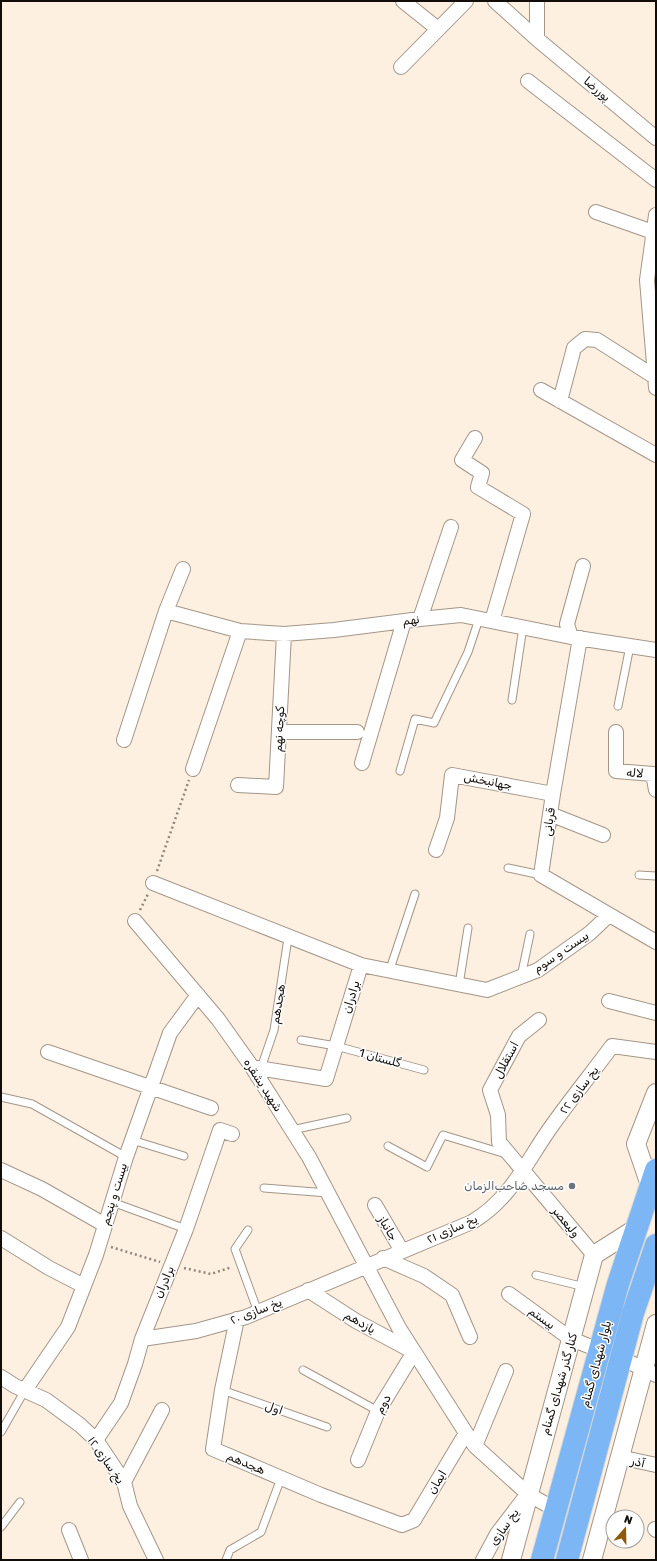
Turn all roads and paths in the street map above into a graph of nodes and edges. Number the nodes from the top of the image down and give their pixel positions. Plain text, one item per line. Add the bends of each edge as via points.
1 (403, 1) edge
2 (466, 1) edge
3 (495, 1) edge
4 (537, 1) edge
5 (438, 30) junction
6 (537, 39) junction
7 (401, 67) dead end
8 (528, 81) dead end
9 (656, 138) edge
10 (656, 180) edge
11 (596, 212) dead end
12 (656, 215) edge
13 (654, 232) junction
14 (656, 382) edge
15 (541, 390) dead end
16 (560, 401) junction
17 (475, 438) dead end
18 (656, 455) edge
19 (452, 527) dead end
20 (582, 566) dead end
21 (182, 569) dead end
22 (166, 611) junction
23 (420, 619) junction
24 (478, 619) junction
25 (492, 620) junction
26 (404, 621) junction
27 (523, 627) junction
28 (240, 631) junction
29 (284, 634) junction
30 (576, 637) junction
31 (630, 646) junction
32 (656, 650) edge
33 (512, 700) dead end
34 (618, 706) dead end
35 (279, 732) junction
36 (357, 732) dead end
37 (616, 732) dead end
38 (124, 740) dead end
39 (362, 764) dead end
40 (193, 768) joint
41 (400, 770) dead end
42 (238, 785) dead end
43 (656, 790) edge
44 (553, 794) junction
45 (550, 814) junction
46 (603, 835) dead end
47 (436, 850) dead end
48 (508, 868) dead end
49 (639, 875) dead end
50 (541, 876) junction
51 (656, 876) edge
52 (153, 883) junction
53 (415, 894) dead end
54 (609, 915) junction
55 (135, 921) joint
56 (468, 928) dead end
57 (530, 934) dead end
58 (288, 938) junction
59 (656, 942) edge
60 (361, 965) junction
61 (389, 972) junction
62 (521, 977) junction
63 (459, 985) junction
64 (487, 990) joint
65 (198, 995) junction
66 (609, 1001) dead end
67 (656, 1013) edge
68 (539, 1020) dead end
69 (301, 1040) dead end
70 (336, 1046) junction
71 (48, 1052) dead end
72 (656, 1052) edge
73 (256, 1067) junction
74 (424, 1070) dead end
75 (150, 1087) junction
76 (656, 1094) edge
77 (1, 1097) edge
78 (211, 1108) dead end
79 (346, 1118) dead end
80 (292, 1130) junction
81 (232, 1134) dead end
82 (132, 1140) junction
83 (388, 1146) dead end
84 (184, 1156) dead end
85 (510, 1156) junction
86 (126, 1157) junction
87 (1, 1170) edge
88 (522, 1170) junction
89 (653, 1177) edge
90 (264, 1188) dead end
91 (328, 1193) junction
92 (112, 1202) junction
93 (375, 1205) dead end
94 (105, 1225) junction
95 (186, 1229) junction
96 (635, 1229) junction
97 (248, 1230) dead end
98 (1, 1238) edge
99 (656, 1245) edge
100 (402, 1250) junction
101 (594, 1255) junction
102 (383, 1258) junction
103 (366, 1265) junction
104 (536, 1275) dead end
105 (84, 1286) junction
106 (586, 1287) junction
107 (308, 1290) junction
108 (509, 1294) dead end
109 (258, 1312) junction
110 (237, 1319) junction
111 (656, 1324) edge
112 (470, 1337) dead end
113 (142, 1339) junction
114 (572, 1339) junction
115 (599, 1350) junction
116 (414, 1352) junction
117 (621, 1358) junction
118 (303, 1370) dead end
119 (506, 1371) dead end
120 (650, 1372) edge
121 (1, 1377) edge
122 (25, 1390) junction
123 (222, 1390) junction
124 (162, 1410) dead end
125 (378, 1411) junction
126 (327, 1427) dead end
127 (1, 1432) edge
128 (466, 1433) junction
129 (96, 1440) junction
130 (475, 1446) junction
131 (619, 1457) junction
132 (358, 1460) dead end
133 (656, 1465) edge
134 (282, 1478) junction
135 (124, 1482) junction
136 (528, 1494) junction
137 (20, 1502) dead end
138 (556, 1510) junction
139 (402, 1525) joint
140 (1, 1527) edge
141 (69, 1530) dead end
142 (81, 1560) edge
143 (156, 1560) edge
144 (226, 1560) edge
145 (483, 1560) edge
146 (511, 1560) edge
147 (542, 1560) edge
148 (567, 1560) edge
149 (592, 1560) edge

1 - 5 street
2 - 5 street
3 - 6 street, پوررضا
4 - 6 street
5 - 7 street
6 - 9 street, پوررضا
8 - 10 street
11 - 13 street
12 - 13 street
13 - 14 street via 647,280
14 - 16 street via 597,340 585,339 574,348
15 - 16 street
16 - 18 street
17 - 25 street via 462,460 482,473 478,487 523,514
19 - 23 street
20 - 30 street, قربانی via 567,624
21 - 22 street
22 - 28 street, نهم
22 - 38 street
23 - 24 street, نهم via 461,615
23 - 26 street, نهم
24 - 25 street, نهم
24 - 41 lane via 468,652 434,723 415,719
25 - 27 street, نهم
26 - 29 street, نهم
26 - 39 street
27 - 30 street, نهم
27 - 33 lane
28 - 29 street, نهم
28 - 40 street
29 - 35 street, کوچه نهم
30 - 31 street, نهم
30 - 44 street, قربانی
31 - 32 street, نهم
31 - 34 lane
35 - 36 street
35 - 42 street, کوچه نهم via 276,787
37 - 43 street, لاله via 616,771 653,774
40 - 52 path
44 - 45 street, قربانی
44 - 47 street, جهانبخش via 452,775 447,818
45 - 46 street
45 - 50 street, قربانی
48 - 50 lane
49 - 51 lane
50 - 54 street
52 - 55 path
52 - 58 street
53 - 61 lane
54 - 59 street
54 - 62 street, بیست و سوم via 590,933 538,970
55 - 65 street, شهید یشقره
56 - 63 lane
57 - 62 lane
58 - 60 street
58 - 73 lane, هجدهم via 274,1030
60 - 61 street, برادران
60 - 70 street, برادران
61 - 63 street, برادران
62 - 64 street, بیست و سوم
63 - 64 street, برادران
65 - 73 street, شهید یشقره
65 - 75 street, بیست و پنجم via 170,1033
66 - 67 street
68 - 85 street, استقلال via 519,1036 490,1090 498,1115 499,1142
69 - 70 lane, گلستان 1
70 - 73 street, برادران via 326,1079
70 - 74 lane, گلستان 1
71 - 75 street
72 - 88 street, یخ سازی ۲۲ via 612,1046
73 - 80 street, شهید یشقره
75 - 78 street
75 - 82 street, بیست و پنجم
76 - 89 street via 636,1144
77 - 86 lane via 32,1104
79 - 80 lane
80 - 91 street, شهید یشقره
81 - 95 street, برادران via 220,1130
82 - 84 lane
82 - 86 street, بیست و پنجم
83 - 85 lane via 427,1167 443,1135
85 - 88 street, استقلال
86 - 92 street, بیست و پنجم
87 - 94 street via 42,1189
88 - 100 street, یخ سازی ۲۱ via 489,1212 472,1222
88 - 101 street, ولیعصر
89 - 96 highway, بلوار شهدای گمنام
90 - 91 lane
91 - 103 street, شهید یشقره
92 - 94 street, بیست و پنجم
92 - 95 lane
93 - 100 street, جانباز
94 - 105 street, بیست و پنجم
95 - 113 street, برادران
96 - 101 street
96 - 115 highway, بلوار شهدای گمنام
97 - 109 lane via 235,1249
98 - 105 street
99 - 117 highway, بلوار شهدای گمنام
100 - 102 street, یخ سازی ۲۱
101 - 106 street, کنار گذر شهدای گمنام
102 - 103 street, یخ سازی ۲۱
102 - 112 street via 424,1276 452,1295
103 - 107 street, یخ سازی ۲۰
103 - 116 street
104 - 106 lane
105 - 122 street, بیست و پنجم via 68,1327
106 - 114 street, کنار گذر شهدای گمنام
107 - 109 street, یخ سازی ۲۰
107 - 116 street, یازدهم via 356,1321
108 - 114 street, بیستم
109 - 110 street, یخ سازی ۲۰
110 - 113 street, یخ سازی ۲۰ via 196,1331
110 - 123 street, هجدهم
111 - 120 street
113 - 129 street, برادران via 121,1403
114 - 115 street, بیستم
114 - 136 street, کنار گذر شهدای گمنام
115 - 138 highway, بلوار شهدای گمنام
116 - 125 street, دوم
116 - 128 street
117 - 120 street
117 - 148 highway, بلوار شهدای گمنام
118 - 125 lane
119 - 130 street
120 - 131 street
121 - 122 street, یخ سازی ۱۲
122 - 127 lane
122 - 129 street, یخ سازی ۱۲ via 46,1400
123 - 126 lane, اول
123 - 134 street, هجدهم via 213,1449
124 - 135 street
125 - 132 street, دوم
128 - 130 street
128 - 139 street, ایمان via 414,1520
129 - 135 street, یخ سازی ۱۲
130 - 136 street
131 - 133 street, آذر
131 - 149 street
134 - 139 street, هجدهم
134 - 144 lane via 261,1532 230,1550
135 - 143 street, یخ سازی ۱۲ via 130,1506
136 - 138 street
136 - 145 street, یخ سازی via 497,1534
136 - 146 street, کنار گذر شهدای گمنام
137 - 140 lane
138 - 147 highway, بلوار شهدای گمنام
141 - 142 street

